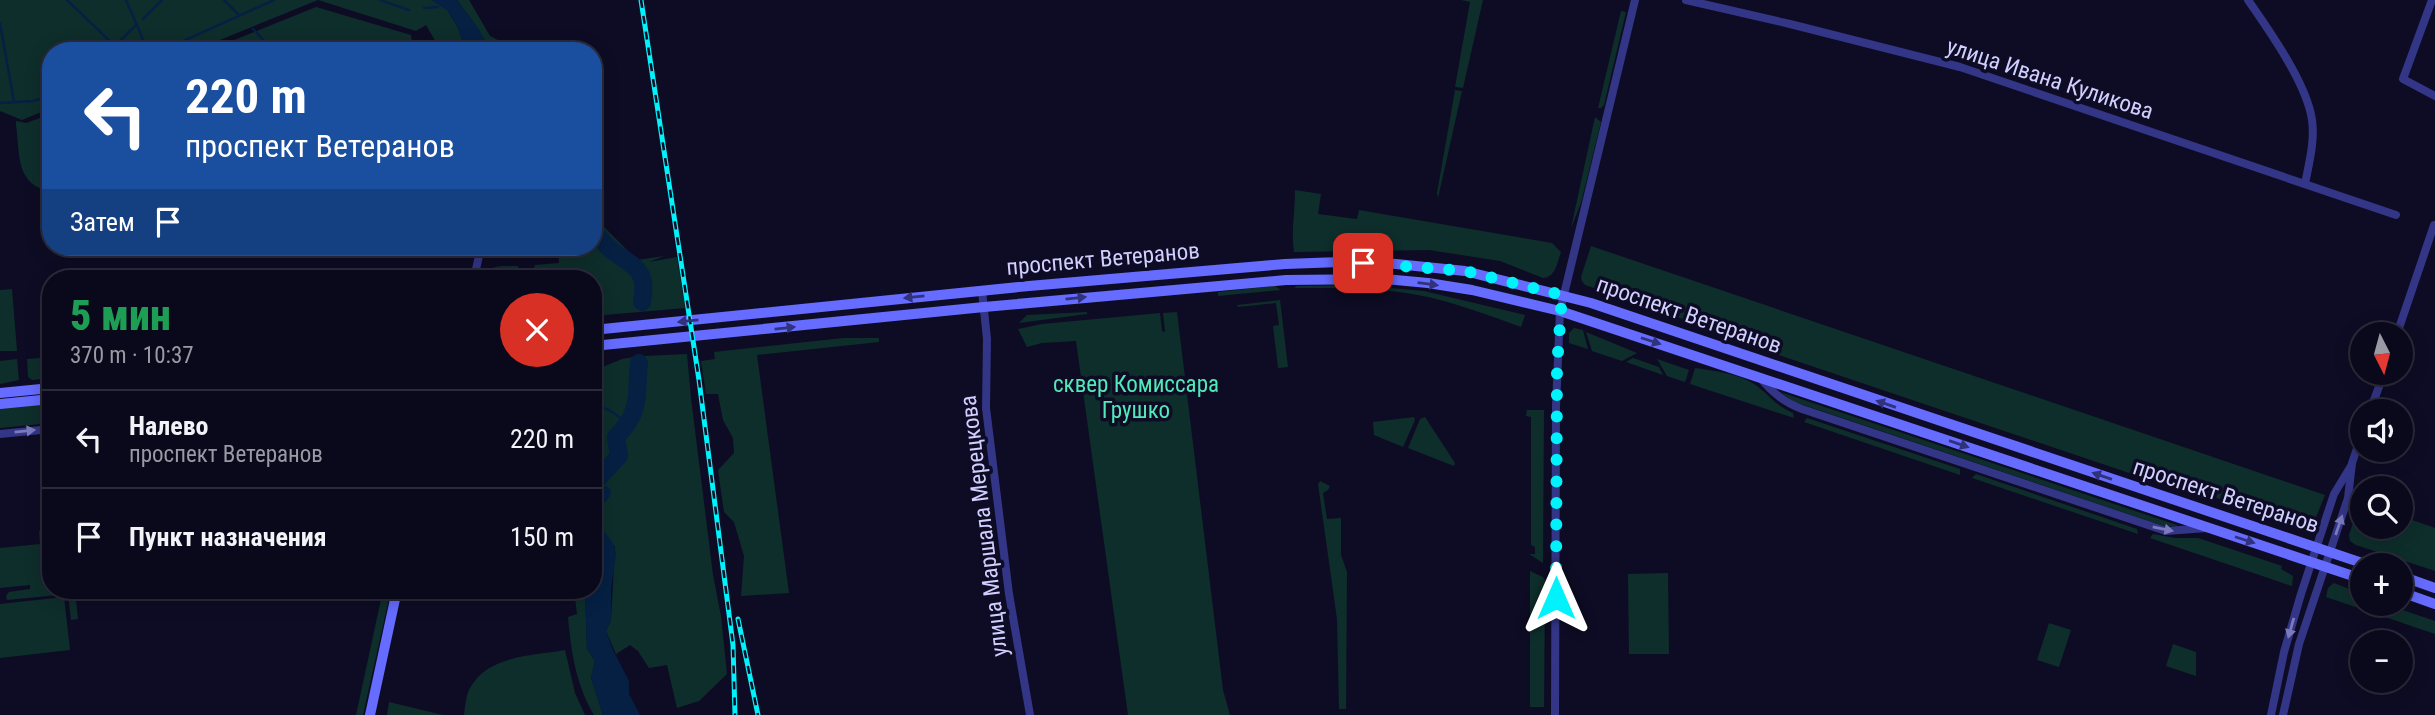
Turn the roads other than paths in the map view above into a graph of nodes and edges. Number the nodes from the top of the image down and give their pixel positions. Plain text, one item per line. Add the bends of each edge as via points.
1 (1634, 0) edge
2 (1686, 0) edge
3 (2248, 0) edge
4 (2431, 0) edge
5 (2435, 96) edge
6 (2305, 184) junction
7 (2396, 215) dead end
8 (2434, 225) edge
9 (982, 291) junction
10 (1562, 295) junction
11 (984, 307) junction
12 (1560, 311) junction
13 (2401, 322) edge
14 (602, 329) edge
15 (602, 345) edge
16 (1759, 377) junction
17 (42, 389) edge
18 (0, 393) edge
19 (42, 400) edge
20 (0, 404) edge
21 (42, 430) edge
22 (0, 434) edge
23 (2352, 463) joint
24 (2207, 528) junction
25 (2316, 548) junction
26 (2329, 552) junction
27 (2350, 559) edge
28 (2311, 562) junction
29 (2325, 567) junction
30 (2350, 575) edge
31 (2413, 580) edge
32 (2435, 588) edge
33 (2413, 596) edge
34 (395, 599) edge
35 (2435, 604) edge
36 (370, 715) edge
37 (1030, 715) edge
38 (1555, 715) edge
39 (2271, 715) edge
40 (2283, 715) edge

1 - 10 street
2 - 6 street, улица Ивана Куликова via 1960,67
3 - 6 street via 2307,101 2312,147
4 - 5 street via 2403,79
6 - 7 street, улица Ивана Куликова
8 - 13 street
9 - 10 main road, проспект Ветеранов via 1340,262 1465,271
9 - 11 street, улица Маршала Мерецкова
9 -> 14 main road, проспект Ветеранов
10 - 12 street
25 -> 10 main road, проспект Ветеранов
11 -> 12 main road, проспект Ветеранов via 1340,278 1428,283
15 -> 11 main road, проспект Ветеранов
11 - 37 street, улица Маршала Мерецкова via 986,408 1018,659
12 -> 16 main road, проспект Ветеранов
12 - 38 street
16 -> 24 main road, проспект Ветеранов
16 -> 24 street via 1788,404 2148,526 2166,531
17 - 18 main road
19 - 20 main road
22 -> 21 street
23 - 25 street via 2334,494
26 -> 23 street via 2348,498
24 -> 28 main road, проспект Ветеранов
25 - 26 main road, проспект Ветеранов
25 - 28 street
26 - 27 main road, проспект Ветеранов
26 - 29 street
28 - 29 main road, проспект Ветеранов
28 -> 39 street
29 - 30 main road, проспект Ветеранов
29 - 40 street via 2299,644
31 - 32 main road
33 - 35 main road
34 - 36 main road

